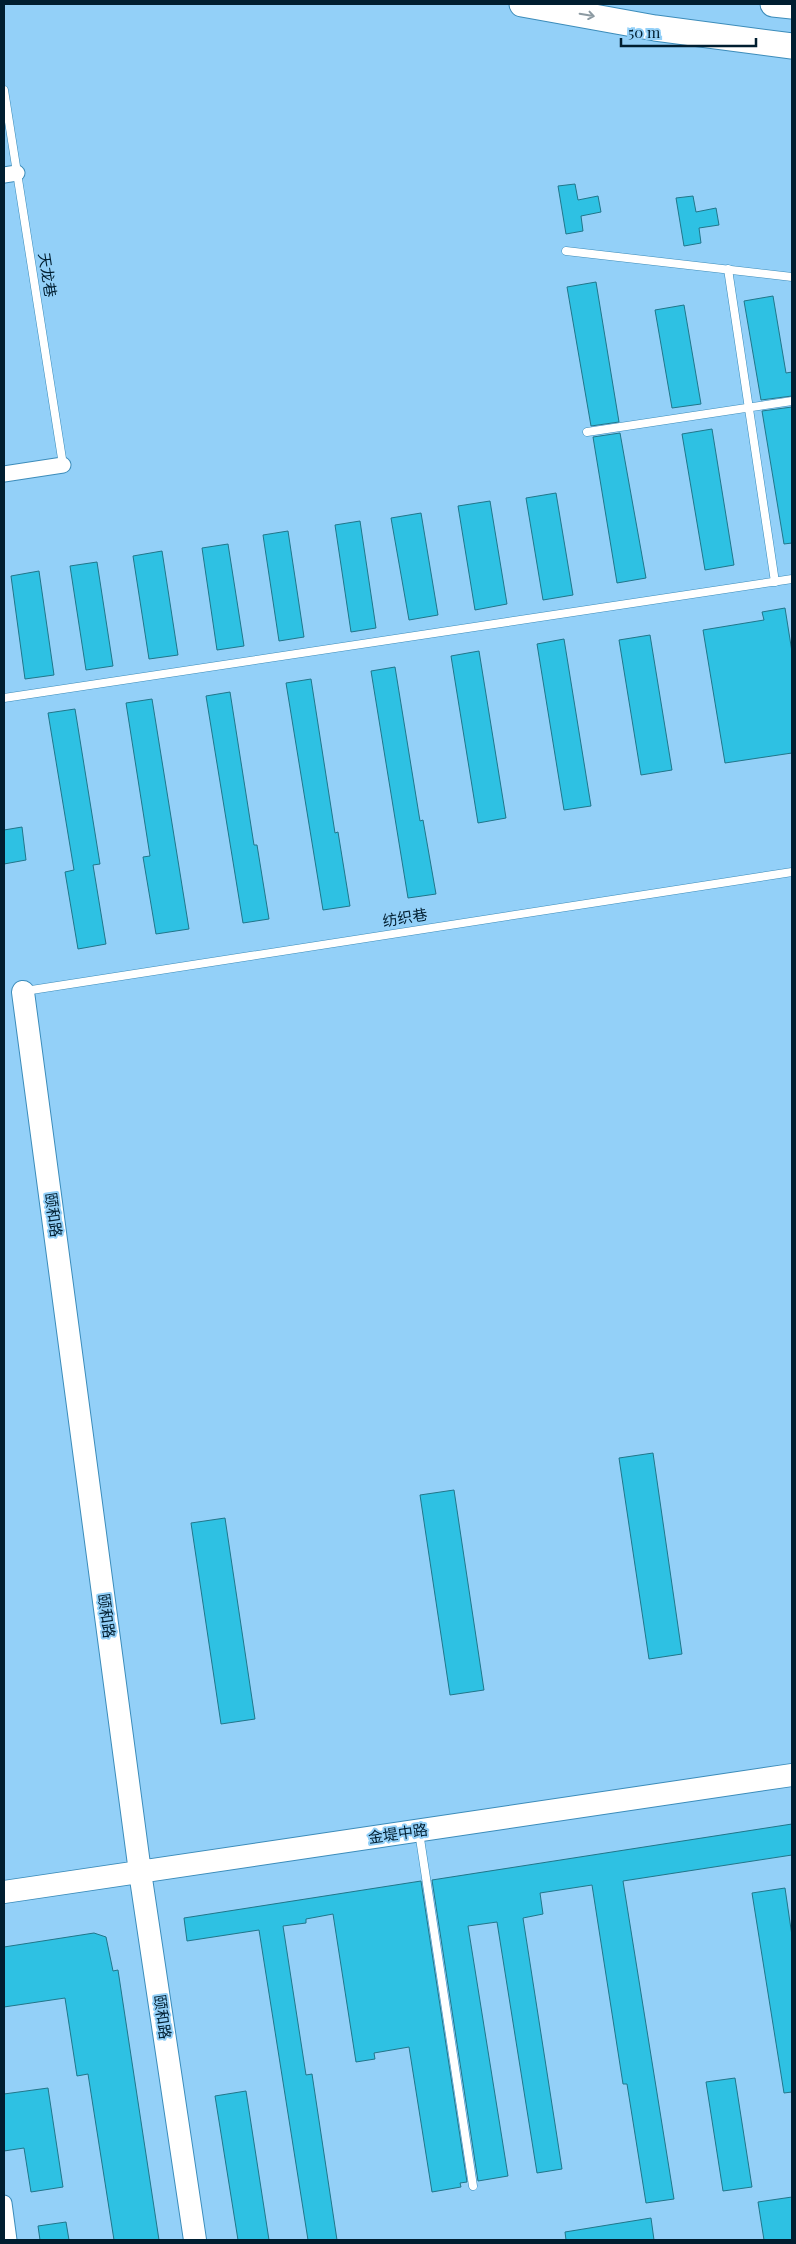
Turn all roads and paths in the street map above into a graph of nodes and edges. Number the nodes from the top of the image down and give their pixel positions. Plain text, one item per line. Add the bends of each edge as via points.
1 (522, 4) edge
2 (773, 4) edge
3 (792, 6) edge
4 (792, 46) edge
5 (4, 90) edge
6 (11, 174) edge
7 (566, 251) dead end
8 (728, 269) junction
9 (792, 277) edge
10 (792, 400) edge
11 (748, 407) junction
12 (587, 432) dead end
13 (63, 465) joint
14 (4, 474) edge
15 (792, 579) edge
16 (775, 582) junction
17 (4, 698) edge
18 (792, 872) edge
19 (23, 992) joint
20 (792, 1775) edge
21 (419, 1831) junction
22 (140, 1872) junction
23 (4, 1892) edge
24 (472, 2186) dead end
25 (4, 2203) edge
26 (9, 2240) edge
27 (195, 2240) edge

1 -> 4 main road via 655,28
2 - 3 main road
5 - 6 lane, 天龙巷
6 - 13 lane, 天龙巷
7 - 8 lane
8 - 9 lane
8 - 11 lane
10 - 11 lane
11 - 12 lane
11 - 16 lane
13 - 14 street
15 - 16 lane
16 - 17 lane
18 - 19 lane, 纺织巷
19 - 22 street, 颐和路
20 - 21 street, 金堤中路
21 - 22 street, 金堤中路
21 - 24 lane
22 - 23 street, 金堤中路
22 - 27 street, 颐和路
25 - 26 street

